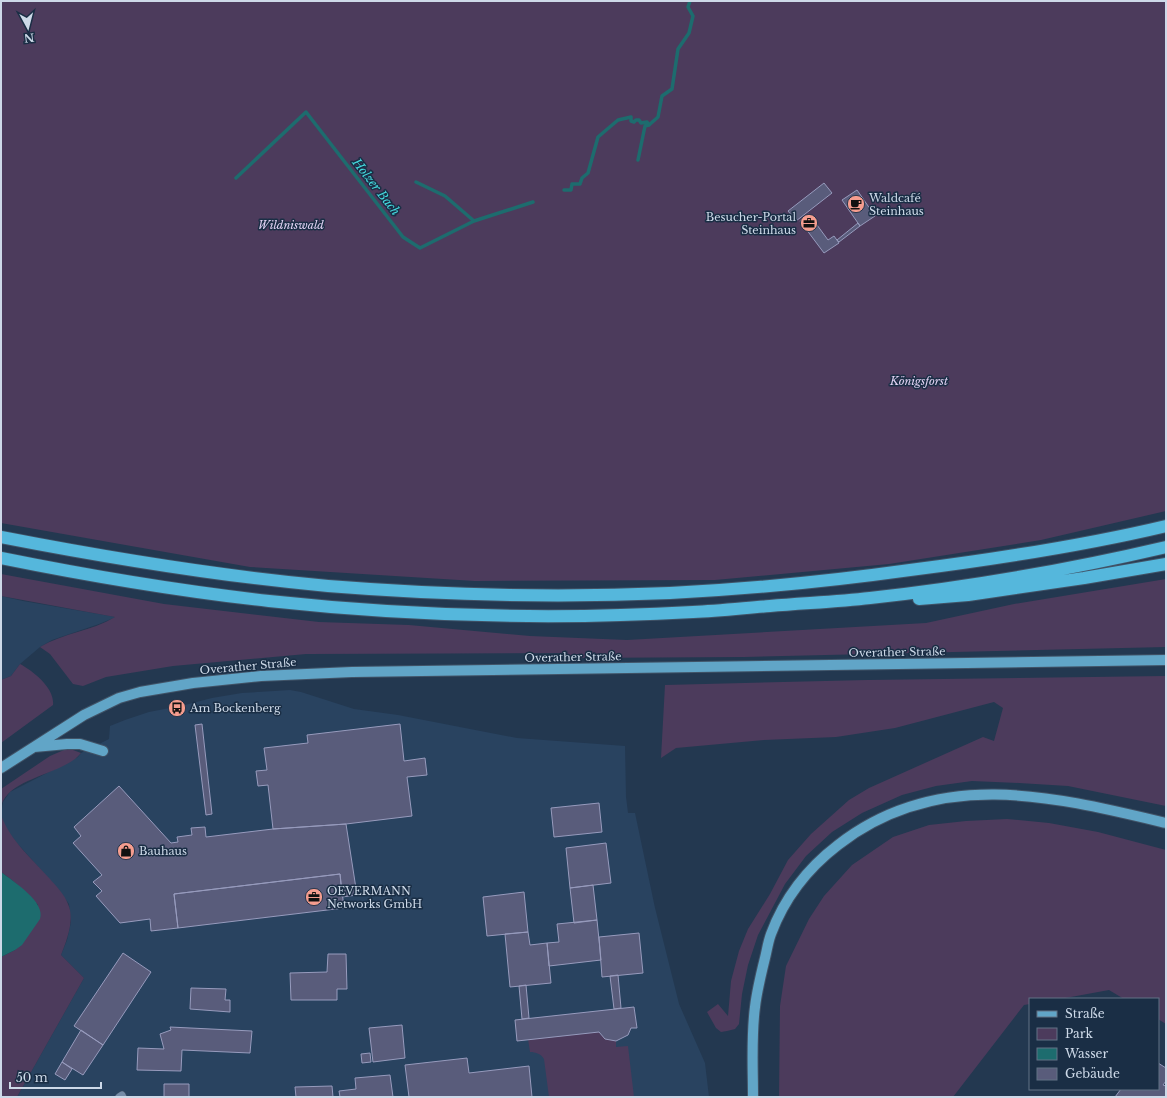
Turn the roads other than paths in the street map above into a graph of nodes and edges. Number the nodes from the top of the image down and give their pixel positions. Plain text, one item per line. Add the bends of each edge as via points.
1 (1166, 526) edge
2 (1, 538) edge
3 (1166, 547) edge
4 (1, 558) edge
5 (1166, 564) edge
6 (866, 599) junction
7 (1166, 660) edge
8 (32, 748) junction
9 (103, 751) dead end
10 (1, 768) edge
11 (1166, 823) edge
12 (118, 1097) edge
13 (123, 1097) edge
14 (753, 1097) edge

1 - 2 highway via 982,561 862,577 753,587 592,595 472,594 321,585 173,568
3 - 6 highway via 984,582
4 - 6 highway via 176,590 371,610 534,616 631,615
5 - 6 highway via 968,595 919,599
7 - 8 main road, Overather Straße via 261,676 159,688 119,698 84,715
8 - 9 main road via 80,744
8 - 10 main road, Overather Straße
11 - 14 main road via 1058,800 982,794 914,805 889,813 850,836 818,862 800,882 779,915 771,935 759,980 755,1008
12 - 13 street

